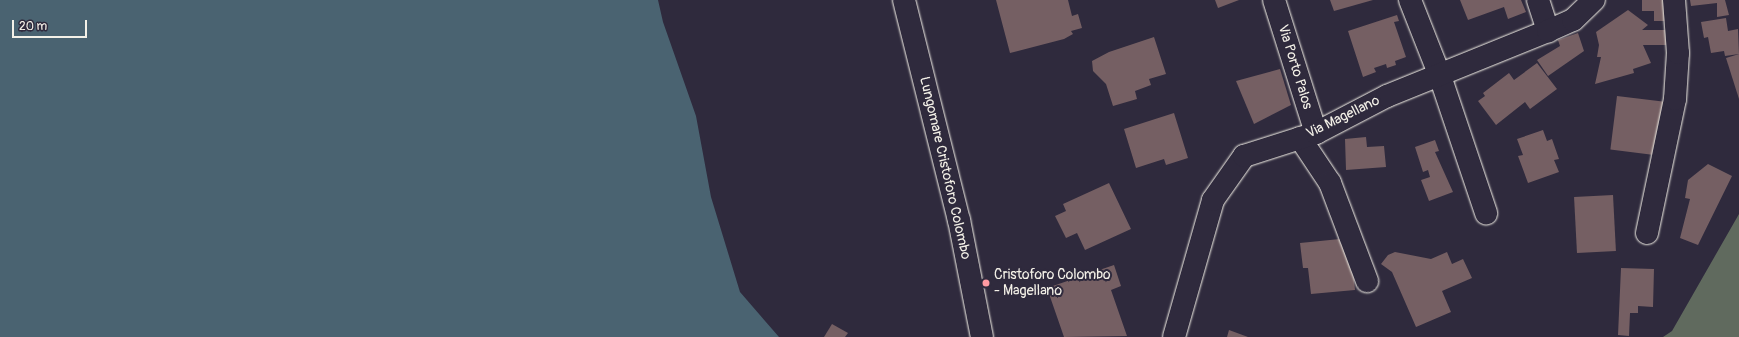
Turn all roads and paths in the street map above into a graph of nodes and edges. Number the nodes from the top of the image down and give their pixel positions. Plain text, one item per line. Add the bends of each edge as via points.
1 (904, 0) edge
2 (1274, 0) edge
3 (1410, 0) edge
4 (1538, 0) edge
5 (1594, 0) edge
6 (1674, 0) edge
7 (1548, 31) junction
8 (1440, 76) junction
9 (1308, 136) junction
10 (1486, 213) dead end
11 (1647, 233) dead end
12 (1368, 281) dead end
13 (982, 337) edge
14 (1174, 337) edge

1 - 13 street, Lungomare Cristoforo Colombo via 959,220
2 - 9 street, Via Porto Palos
3 - 8 street
4 - 7 street
5 - 7 street, Via Magellano via 1573,20
6 - 11 street via 1678,53 1675,99
7 - 8 street, Via Magellano
8 - 9 street, Via Magellano via 1387,96
8 - 10 street
9 - 12 street, Via Porto Palos via 1330,183
9 - 14 street, Via Magellano via 1244,156 1213,200

